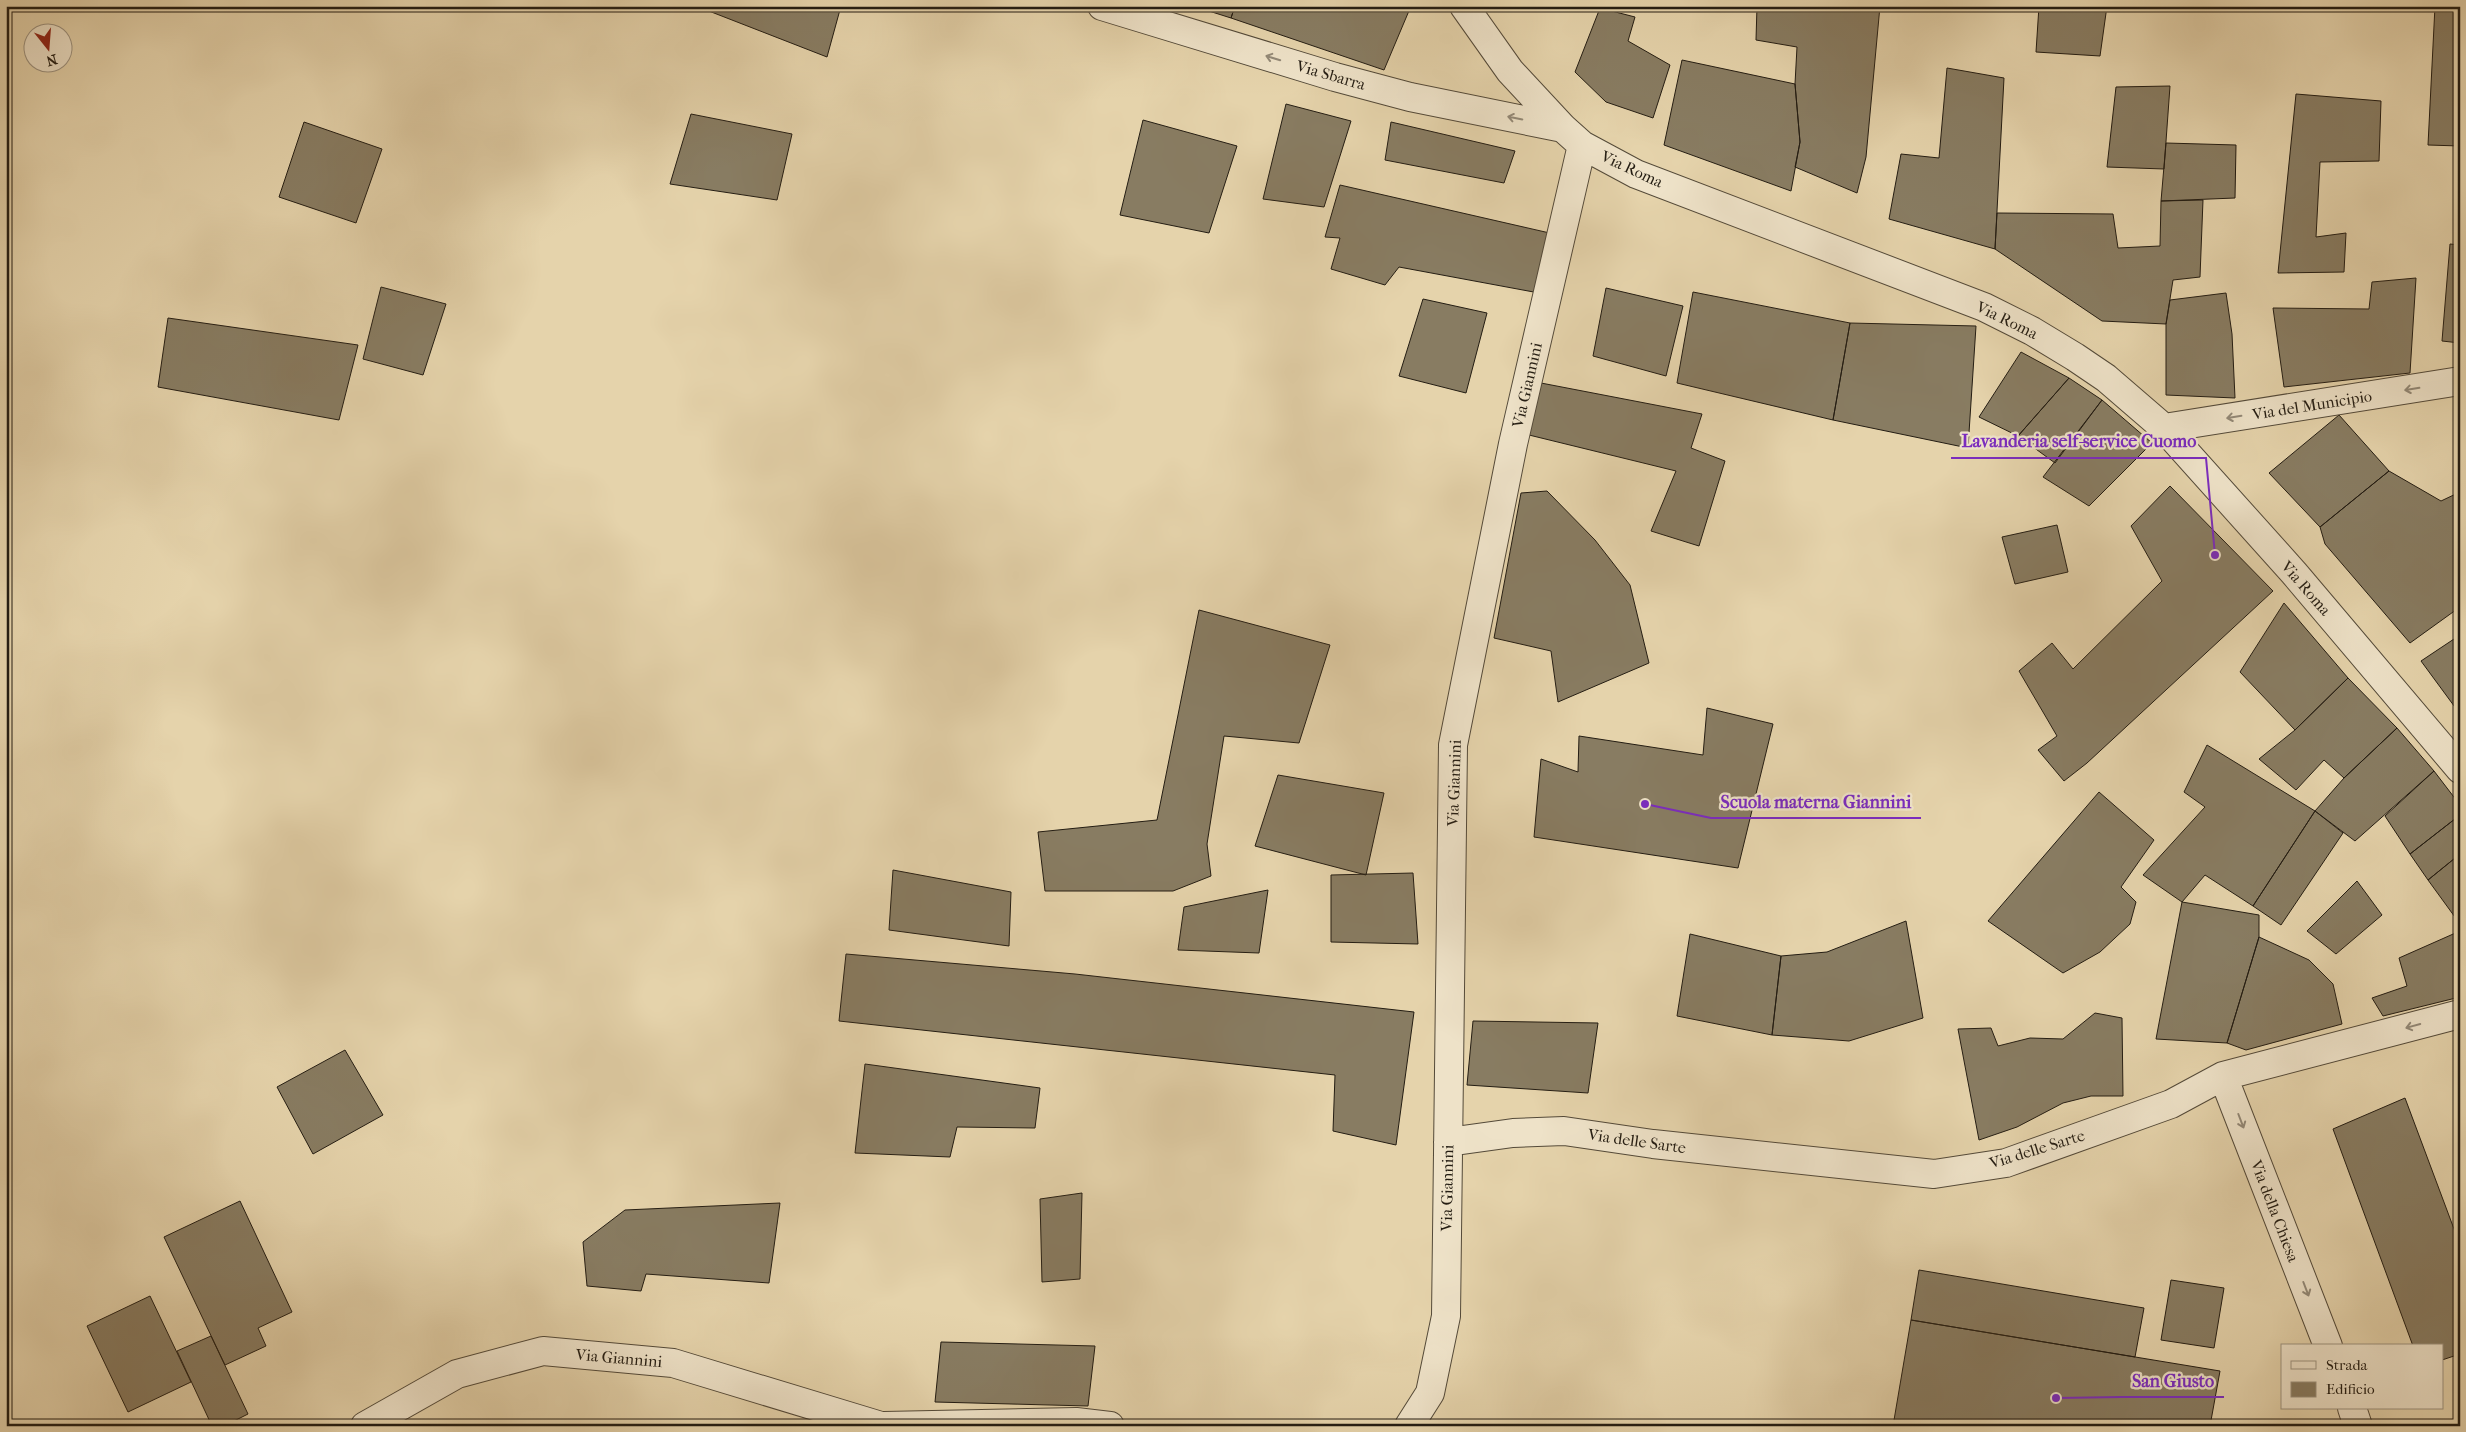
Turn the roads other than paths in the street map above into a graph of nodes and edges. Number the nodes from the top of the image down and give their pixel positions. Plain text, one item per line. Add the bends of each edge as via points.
1 (1102, 6) edge
2 (1464, 6) edge
3 (1573, 136) junction
4 (2460, 381) edge
5 (2164, 428) junction
6 (2460, 769) edge
7 (2460, 1014) edge
8 (2223, 1076) junction
9 (1448, 1142) junction
10 (2327, 1344) edge
11 (2353, 1410) edge
12 (365, 1426) edge
13 (882, 1426) edge
14 (1110, 1426) edge
15 (1408, 1426) edge
16 (2358, 1426) edge

3 -> 1 street, Via Sbarra via 1334,77
2 - 3 street, Via Roma via 1510,71
3 - 5 street, Via Roma via 1636,174 1957,295 2013,321 2106,378
3 - 9 street, Via Giannini via 1453,744
4 -> 5 street, Via del Municipio
5 - 6 street, Via Roma via 2294,573
7 -> 8 street, Via delle Sarte
8 - 9 street, Via delle Sarte via 2170,1104 2006,1163 1934,1174 1653,1144 1564,1131 1513,1133
8 -> 10 street, Via della Chiesa
9 - 15 street, Via Giannini via 1446,1316 1430,1393
11 - 16 street
12 - 13 street, Via Giannini via 456,1374 543,1351 672,1363
13 - 14 street, Via Giannini via 1076,1422

